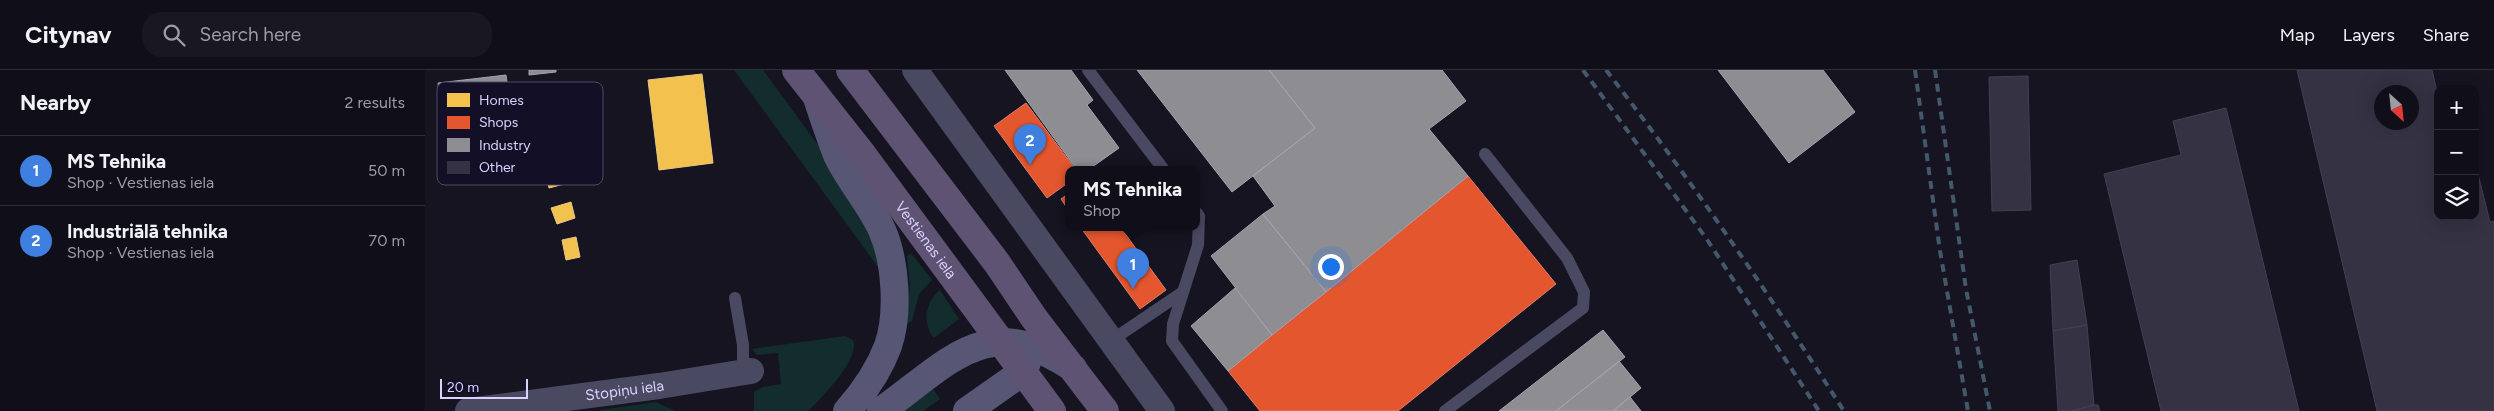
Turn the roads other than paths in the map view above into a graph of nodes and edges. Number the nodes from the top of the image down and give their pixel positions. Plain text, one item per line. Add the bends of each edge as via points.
1 (796, 70) edge
2 (850, 70) edge
3 (915, 70) edge
4 (1088, 70) edge
5 (865, 81) edge
6 (817, 99) junction
7 (1485, 154) dead end
8 (1161, 166) edge
9 (1198, 231) edge
10 (1183, 292) junction
11 (735, 298) dead end
12 (1034, 318) junction
13 (1001, 340) junction
14 (1112, 340) junction
15 (1033, 346) junction
16 (1073, 368) junction
17 (747, 371) joint
18 (1024, 371) junction
19 (468, 411) edge
20 (847, 411) edge
21 (881, 411) edge
22 (967, 411) edge
23 (1052, 411) edge
24 (1105, 411) edge
25 (1162, 411) edge
26 (1222, 411) edge
27 (1445, 411) edge

1 - 6 main road, Vestienas iela
2 - 5 main road
3 - 14 street
4 - 8 lane
5 - 12 main road
6 - 13 main road, Vestienas iela via 863,155
6 - 20 main road via 838,156 882,230 890,251 894,279 888,346 863,392
7 - 27 lane via 1567,258 1584,292 1583,308
9 - 10 lane via 1198,245
10 - 14 lane
10 - 26 lane via 1173,324 1172,341
11 - 17 lane
12 - 15 main road
12 - 16 main road
13 - 15 main road
13 - 18 main road, Vestienas iela
13 - 21 main road via 969,349
14 - 25 street
15 - 16 main road via 1051,353
15 - 18 main road
16 - 24 main road
17 - 19 street, Stopiņu iela
18 - 22 main road
18 - 23 main road, Vestienas iela

